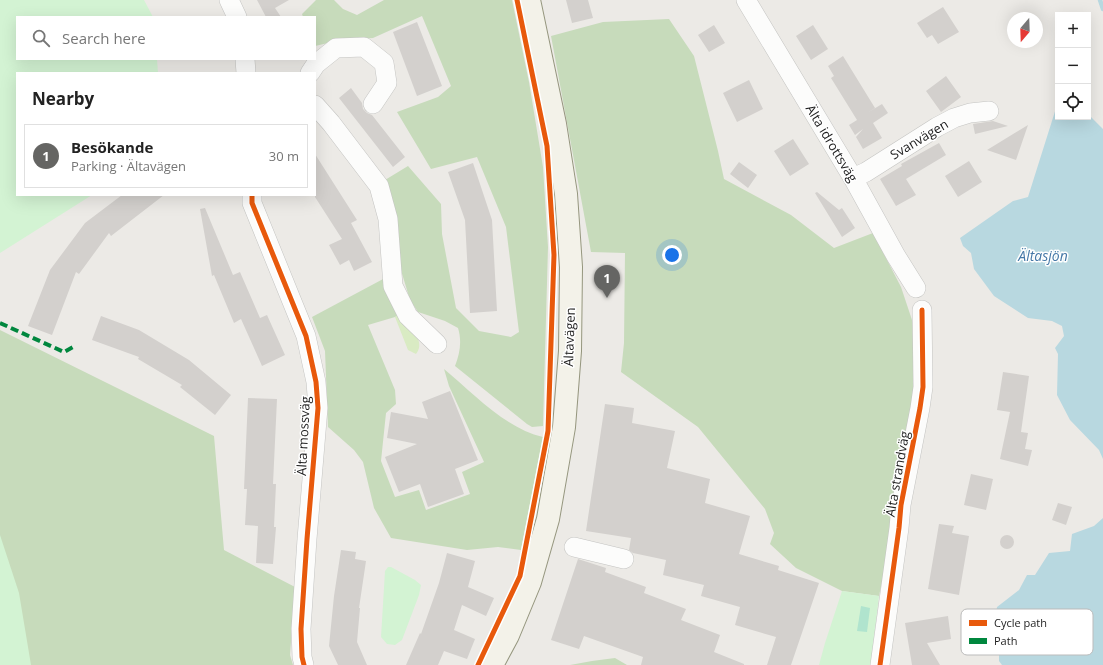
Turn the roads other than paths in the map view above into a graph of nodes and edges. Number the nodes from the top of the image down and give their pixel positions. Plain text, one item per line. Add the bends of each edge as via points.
1 (229, 0) edge
2 (529, 0) edge
3 (746, 0) edge
4 (237, 16) edge
5 (245, 60) edge
6 (246, 72) edge
7 (311, 72) edge
8 (373, 104) dead end
9 (316, 106) edge
10 (989, 111) dead end
11 (853, 178) junction
12 (252, 196) edge
13 (916, 288) dead end
14 (922, 310) dead end
15 (438, 344) dead end
16 (574, 548) dead end
17 (624, 559) dead end
18 (304, 665) edge
19 (492, 665) edge
20 (880, 665) edge

1 - 4 street
2 - 19 main road, Ältavägen via 566,194 571,266 570,351 564,427 548,519 530,582 508,635
3 - 11 street, Älta idrottsväg
5 - 6 street
7 - 8 street via 316,64 336,48 364,47 384,63 387,82
9 - 15 street via 378,186 388,219 393,286 408,316
10 - 11 street, Svanvägen via 954,118
11 - 13 street, Älta idrottsväg
12 - 18 street, Älta mossväg via 252,203 306,336 316,382 318,408 301,629
14 - 20 street, Älta strandväg via 921,401 901,505
16 - 17 street

